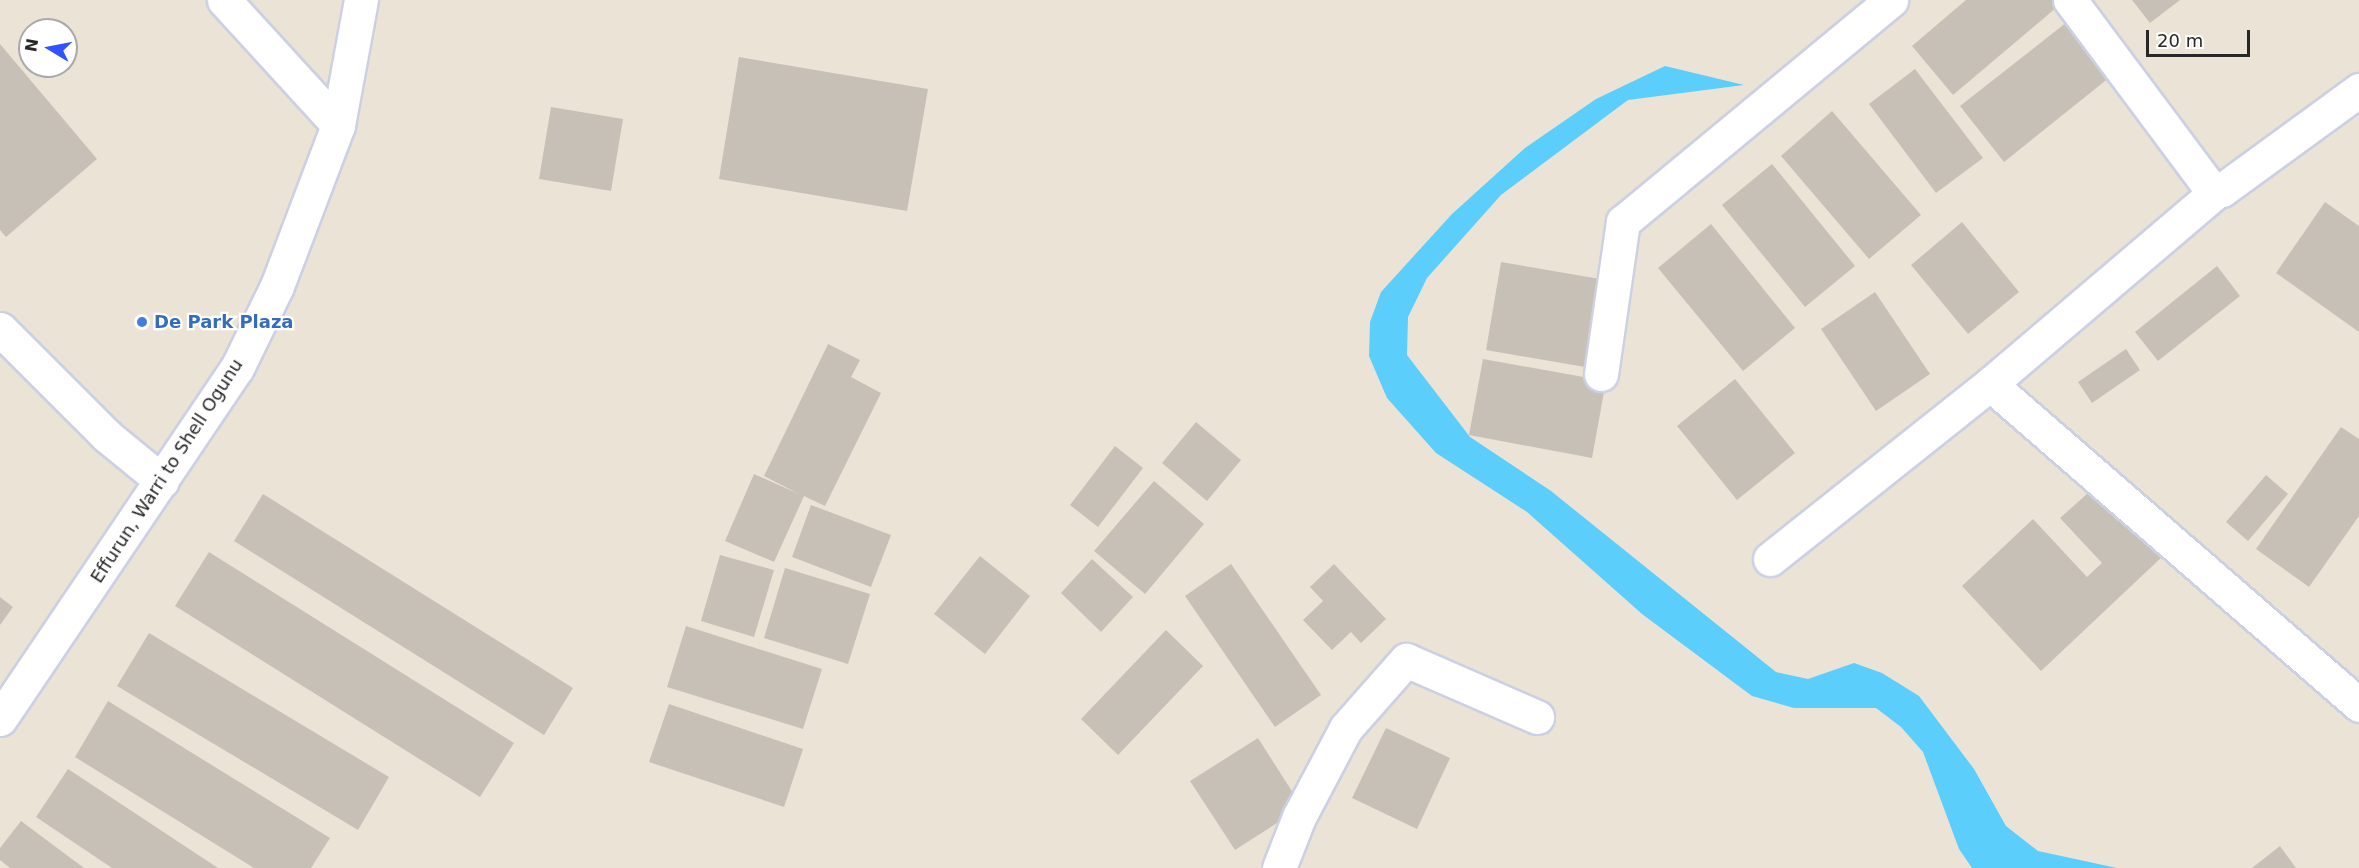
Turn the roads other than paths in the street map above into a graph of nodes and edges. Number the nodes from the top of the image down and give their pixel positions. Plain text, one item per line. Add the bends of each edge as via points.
1 (224, 0) edge
2 (361, 0) edge
3 (1891, 0) edge
4 (2070, 0) edge
5 (2359, 90) edge
6 (338, 124) junction
7 (2219, 189) junction
8 (0, 329) edge
9 (1601, 374) dead end
10 (1990, 384) junction
11 (162, 481) junction
12 (1770, 559) dead end
13 (2359, 705) edge
14 (1537, 717) dead end
15 (0, 719) edge
16 (1279, 868) edge

1 - 6 street
2 - 6 street, Effurun, Warri to Shell Ogunu
3 - 9 street via 1623,222
4 - 7 street via 2211,189
5 - 7 street
6 - 11 street, Effurun, Warri to Shell Ogunu via 277,286 242,358
7 - 10 street
8 - 11 street via 107,436
10 - 12 street
10 - 13 street
11 - 15 street, Effurun, Warri to Shell Ogunu
14 - 16 street via 1406,660 1346,728 1299,817

